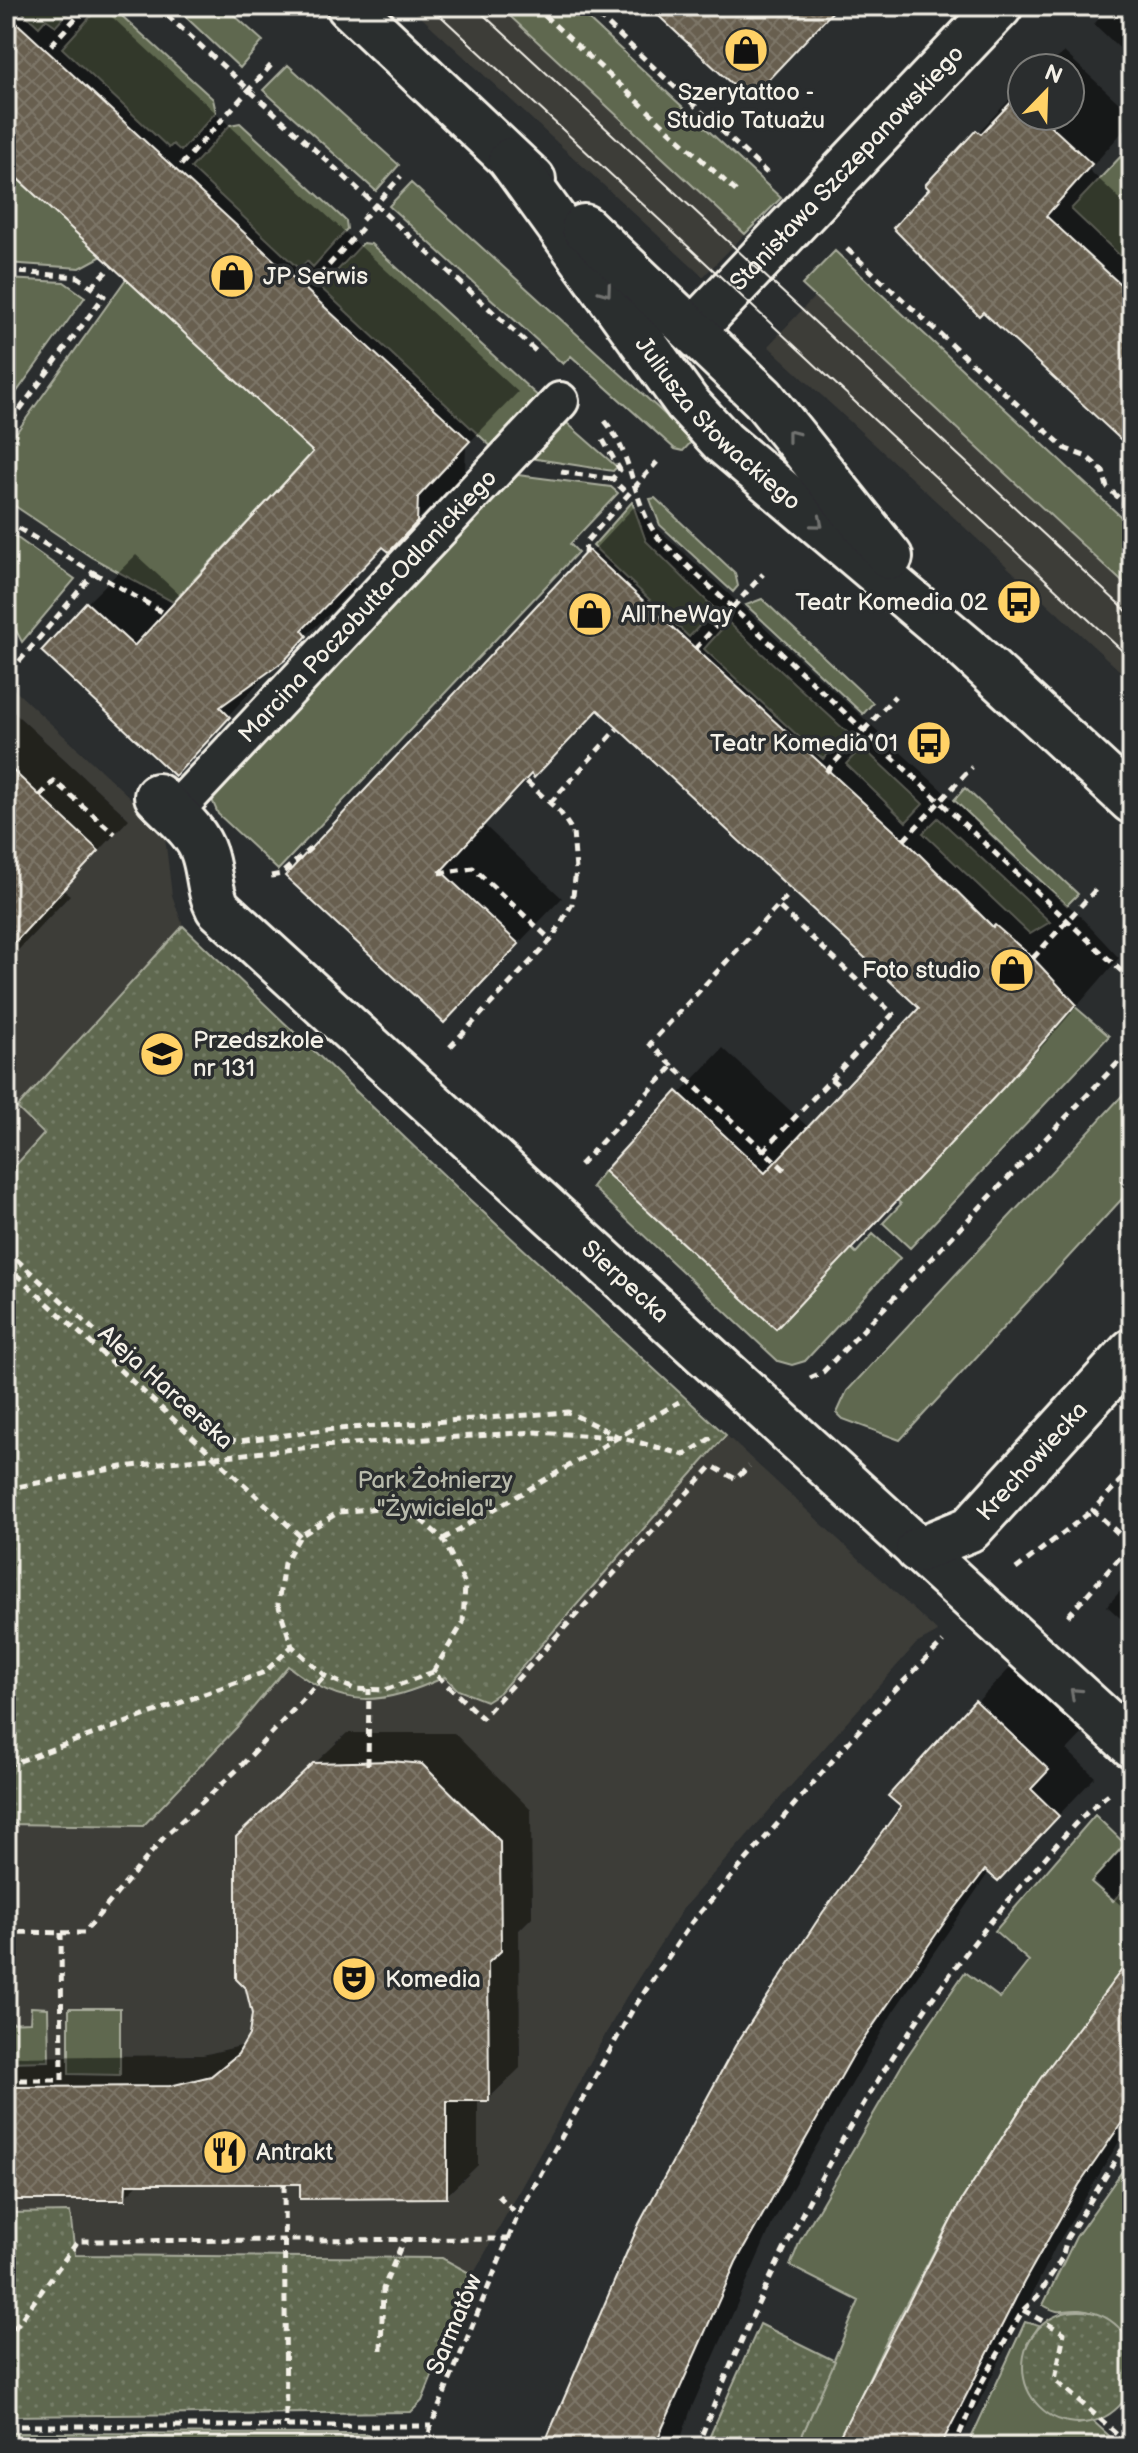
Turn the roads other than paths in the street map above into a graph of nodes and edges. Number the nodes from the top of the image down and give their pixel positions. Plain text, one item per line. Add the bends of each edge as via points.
1 (349, 6) edge
2 (1000, 6) edge
3 (511, 160) junction
4 (694, 329) junction
5 (560, 401) dead end
6 (965, 647) junction
7 (1132, 801) edge
8 (165, 804) joint
9 (1132, 1351) edge
10 (918, 1550) junction
11 (1127, 1765) edge

1 - 3 street, Juliusza Słowackiego
2 - 4 street, Stanisława Szczepanowskiego
3 - 4 street, Juliusza Słowackiego
3 -> 6 street, Juliusza Słowackiego via 687,403 714,432
6 -> 4 street, Juliusza Słowackiego via 763,398
5 - 8 street, Marcina Poczobutta-Odlanickiego
6 - 7 street, Juliusza Słowackiego
8 - 10 street, Sierpecka via 204,851 218,908
9 - 10 street, Krechowiecka via 970,1529
11 -> 10 street, Sierpecka

